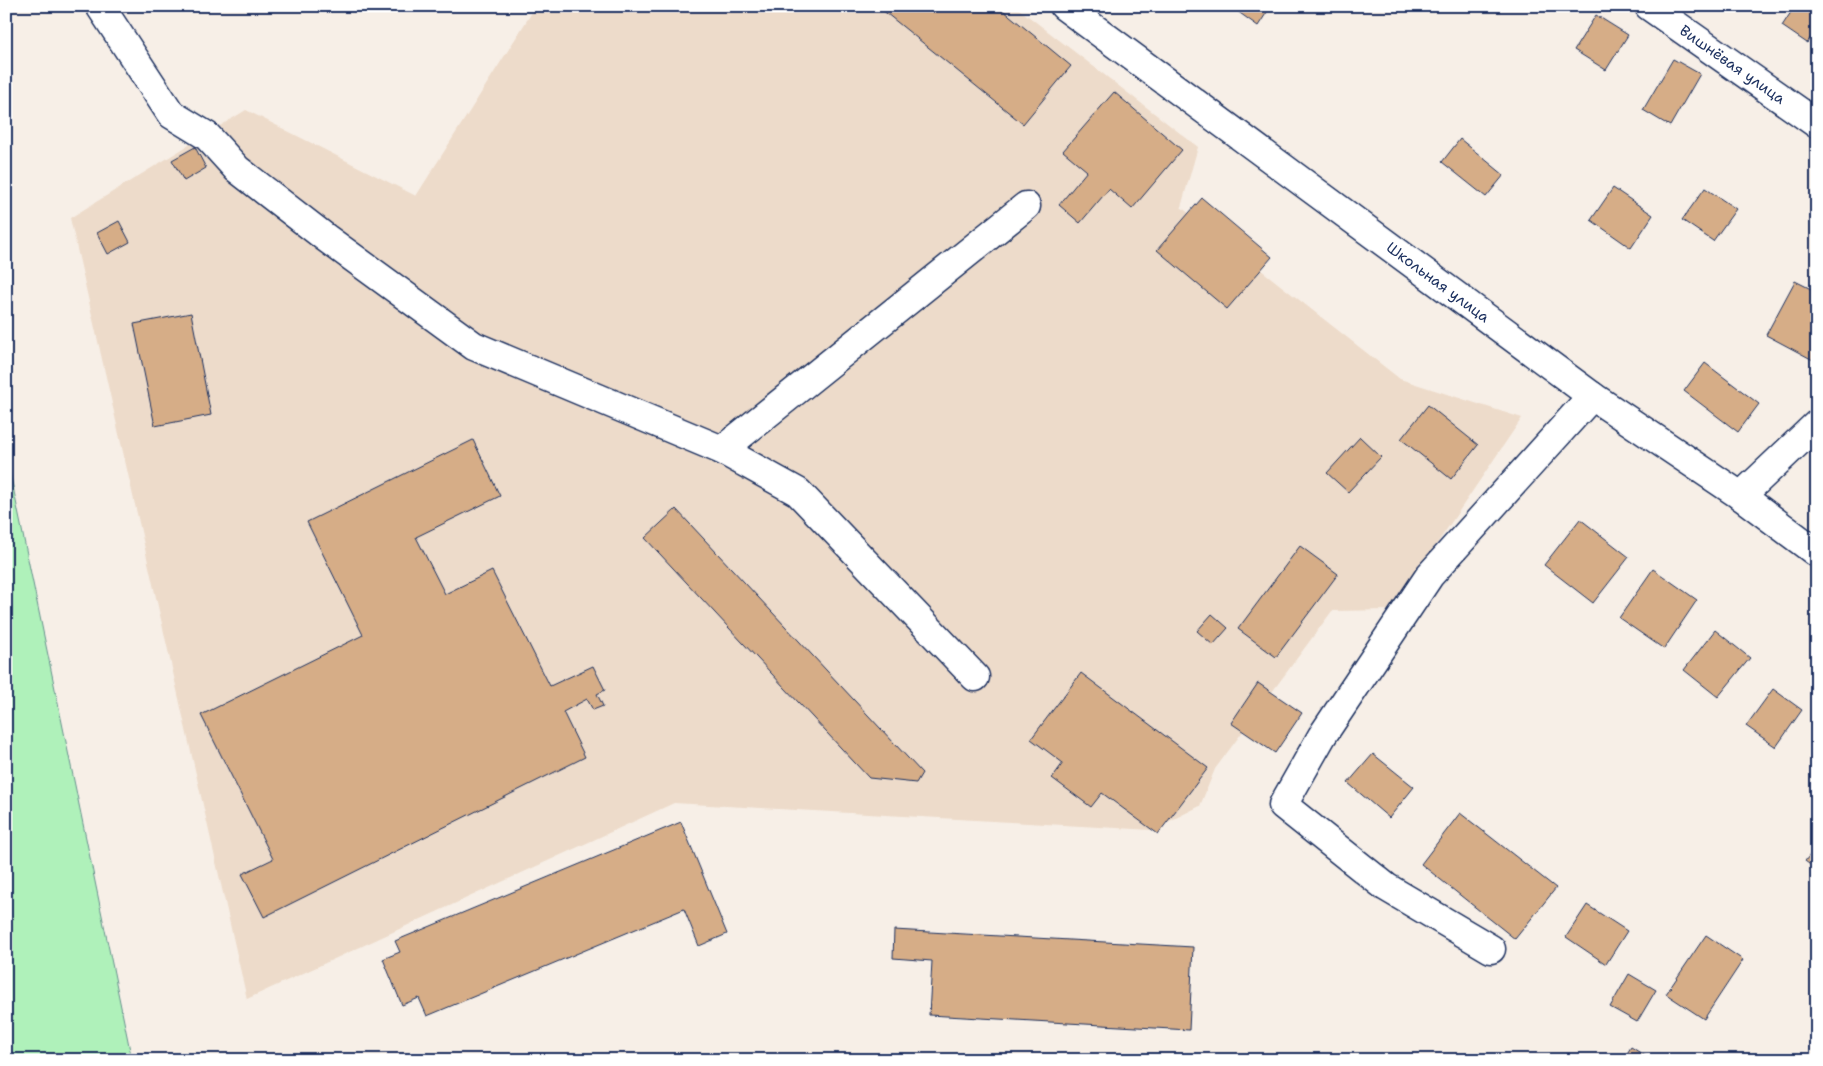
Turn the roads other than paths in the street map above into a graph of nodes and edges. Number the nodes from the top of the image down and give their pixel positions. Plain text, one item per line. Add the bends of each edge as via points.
1 (100, 6) edge
2 (1064, 6) edge
3 (1648, 6) edge
4 (1817, 124) edge
5 (1026, 206) dead end
6 (1592, 396) junction
7 (1817, 424) edge
8 (722, 450) junction
9 (1741, 496) junction
10 (1817, 553) edge
11 (976, 677) dead end
12 (1491, 949) dead end

1 - 8 street via 171,114 207,136 237,169 474,346
2 - 6 street, Школьная улица
3 - 4 street, Вишнёвая улица
5 - 8 street
6 - 9 street, Школьная улица
6 - 12 street via 1430,575 1322,736 1283,805 1386,887
7 - 9 street
8 - 11 street via 798,492
9 - 10 street, Школьная улица

